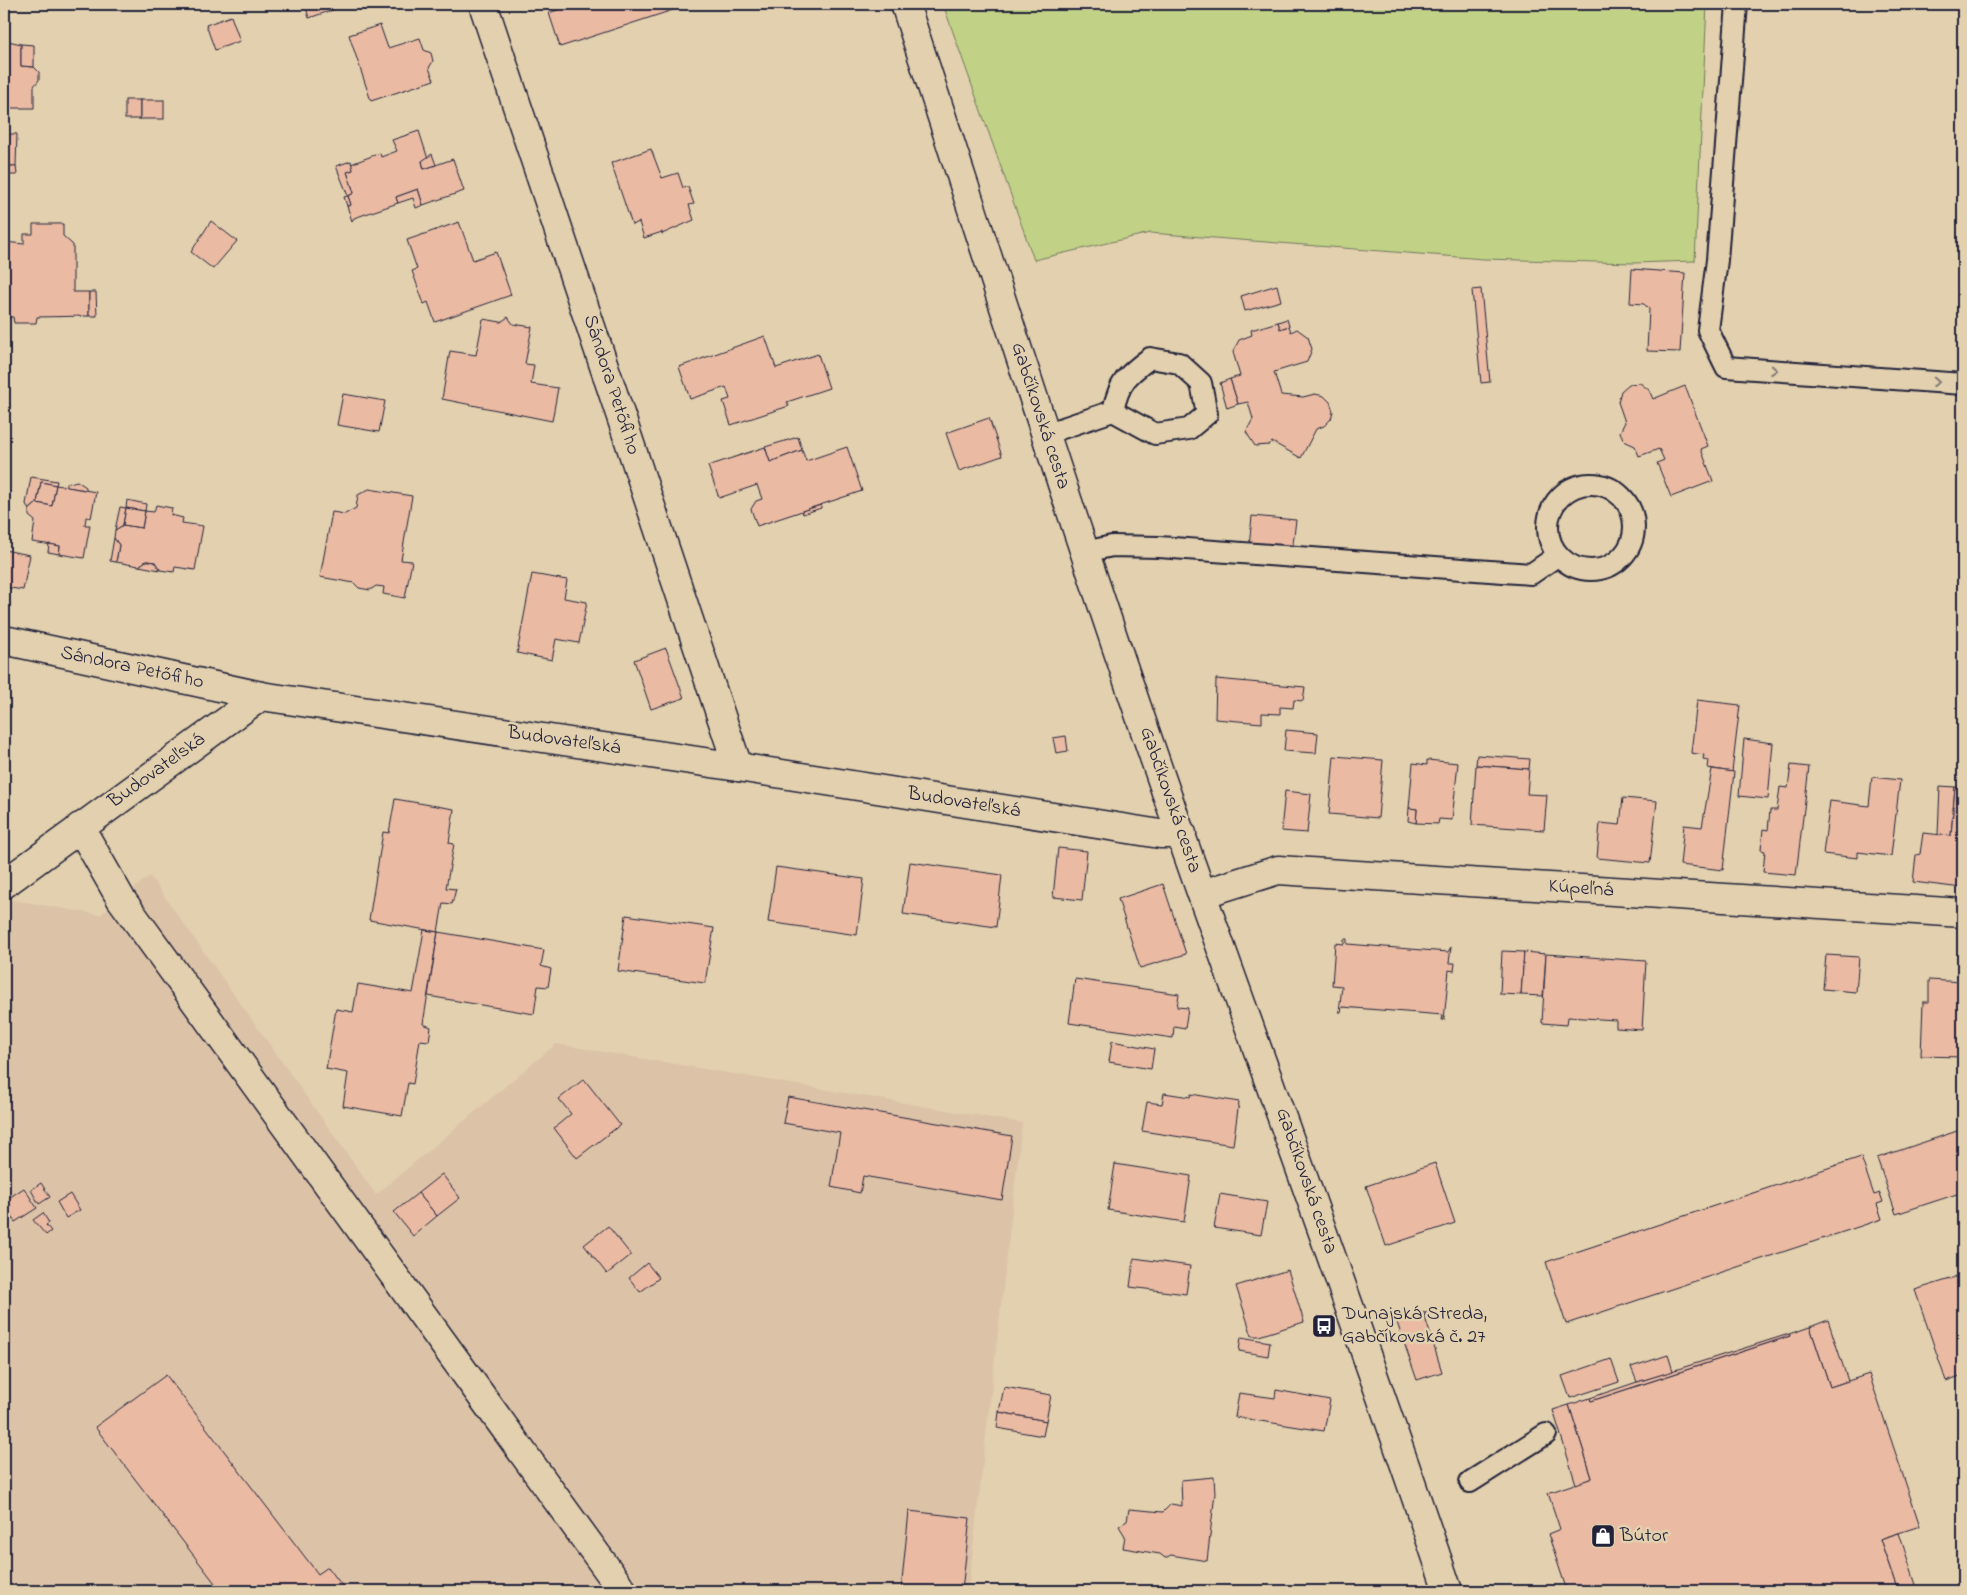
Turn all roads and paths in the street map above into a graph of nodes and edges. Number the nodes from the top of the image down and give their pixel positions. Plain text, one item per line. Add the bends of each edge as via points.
1 (483, 4) edge
2 (905, 4) edge
3 (1737, 4) edge
4 (1963, 384) edge
5 (1114, 411) junction
6 (1045, 434) junction
7 (1085, 552) junction
8 (1557, 556) junction
9 (4, 640) edge
10 (261, 696) junction
11 (738, 767) junction
12 (80, 826) junction
13 (1182, 834) junction
14 (4, 884) edge
15 (1202, 894) junction
16 (1963, 913) edge
17 (1546, 1434) dead end
18 (1470, 1482) dead end
19 (623, 1591) edge
20 (1448, 1591) edge

1 - 11 street, Sándora Petőfiho
2 - 6 street, Gabčíkovská cesta
3 -> 4 lane via 1717,260 1708,330 1726,367
5 - 5 lane via 1155,434 1189,429 1206,414 1201,383 1180,363 1150,358 1128,374 1117,393
5 - 6 lane
6 - 7 street, Gabčíkovská cesta
7 - 8 lane via 1112,546 1159,547 1531,574
7 - 13 street, Gabčíkovská cesta
8 - 8 lane via 1547,527 1557,499 1569,489 1590,484 1613,490 1624,499 1632,512 1634,527 1632,542 1618,560 1598,570 1583,570
9 - 10 street, Sándora Petőfiho
10 - 11 street, Budovateľská
10 - 12 street, Budovateľská
11 - 13 street, Budovateľská via 1160,834
12 - 14 street, Budovateľská
12 - 19 street via 121,899
13 - 15 street, Gabčíkovská cesta
15 - 16 street, Kúpeľná via 1278,870
15 - 20 street, Gabčíkovská cesta
17 - 18 lane

